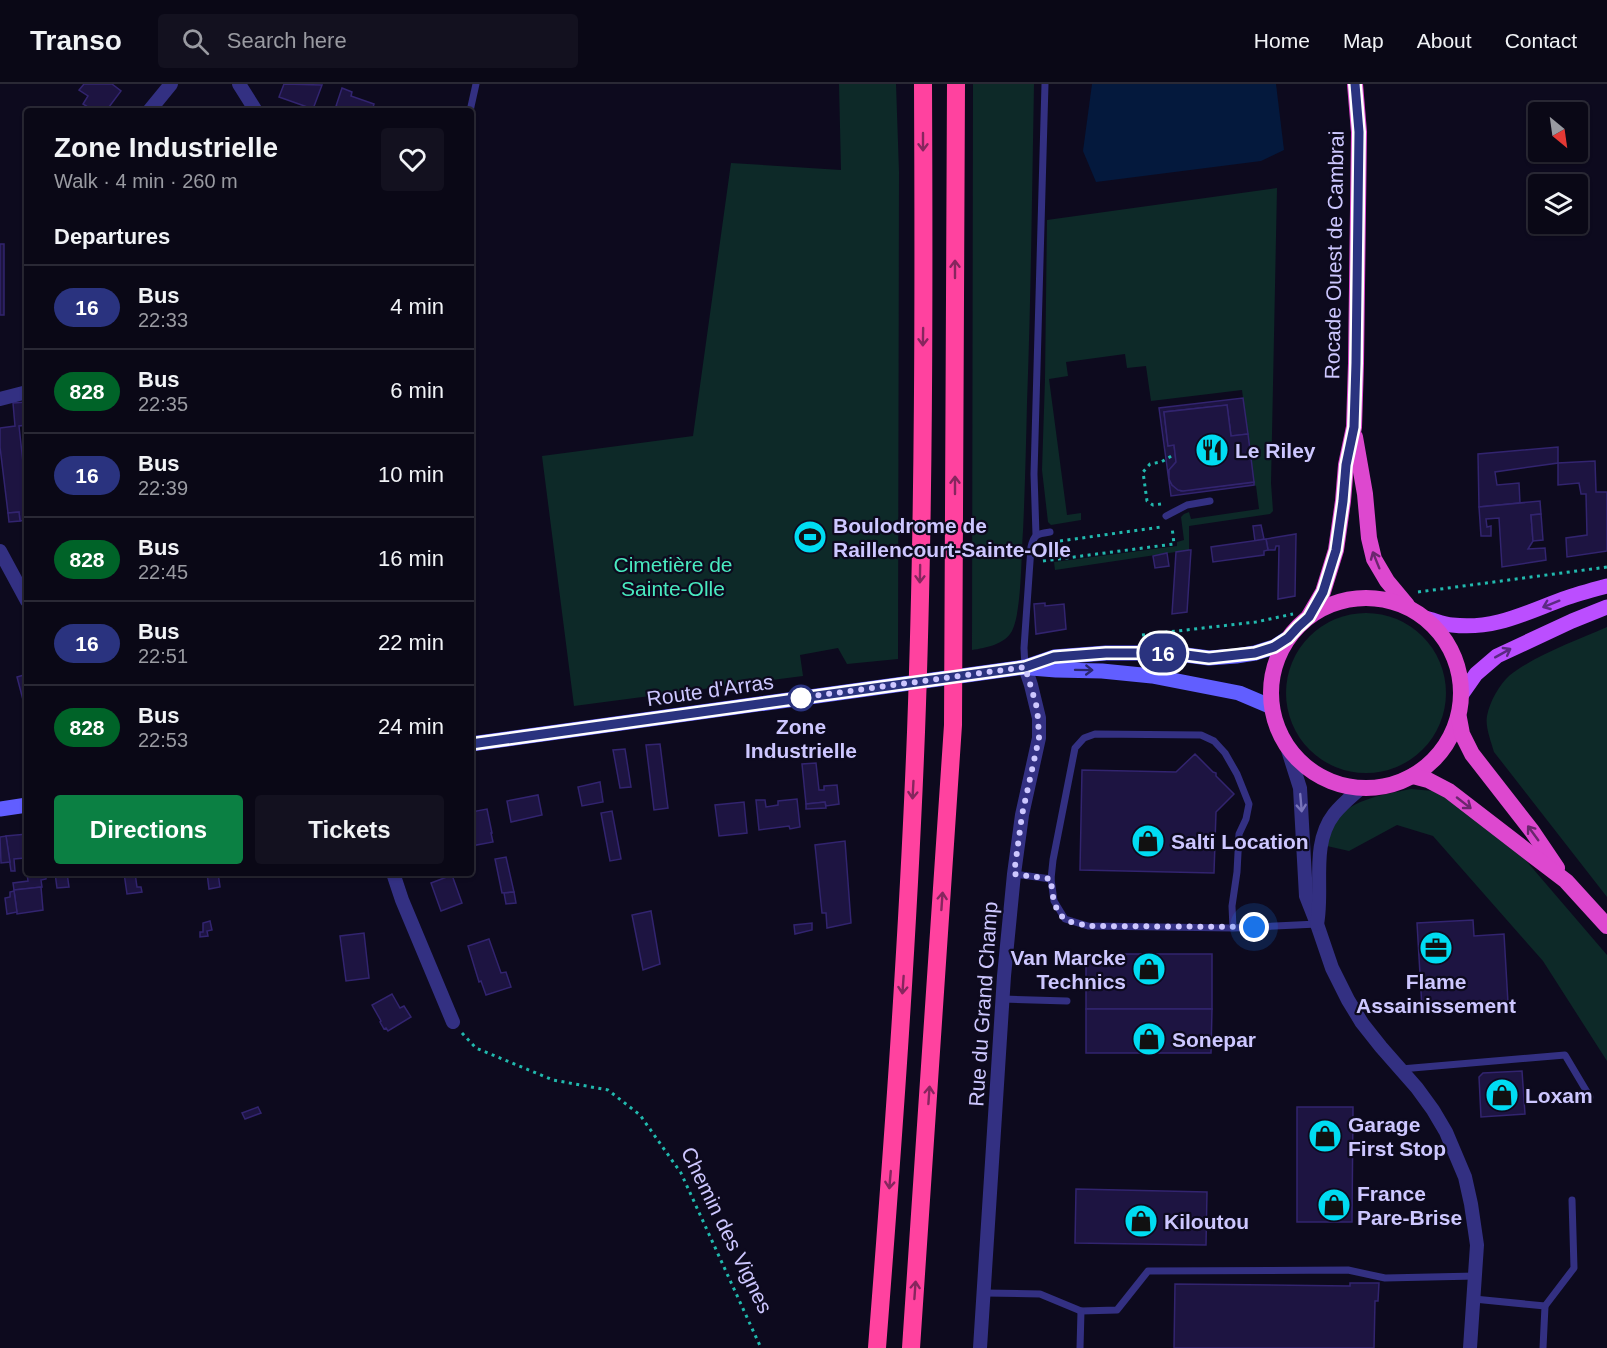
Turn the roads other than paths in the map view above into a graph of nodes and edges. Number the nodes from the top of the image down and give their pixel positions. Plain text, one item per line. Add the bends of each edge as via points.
1 (171, 84) edge
2 (239, 84) edge
3 (476, 84) edge
4 (923, 84) edge
5 (956, 84) edge
6 (1045, 84) edge
7 (1355, 84) edge
8 (151, 108) edge
9 (254, 108) edge
10 (471, 108) edge
11 (24, 393) edge
12 (0, 399) edge
13 (1354, 427) junction
14 (1210, 501) dead end
15 (1168, 515) road end
16 (1050, 532) dead end
17 (1036, 535) junction
18 (2, 560) edge
19 (1607, 586) edge
20 (24, 597) edge
21 (1607, 607) edge
22 (1409, 608) junction
23 (1309, 617) junction
24 (1425, 618) junction
25 (1288, 638) junction
26 (1025, 667) junction
27 (1462, 693) junction
28 (1272, 707) junction
29 (1459, 716) junction
30 (474, 744) edge
31 (1287, 747) junction
32 (1413, 776) junction
33 (1361, 788) junction
34 (24, 805) edge
35 (0, 809) edge
36 (1014, 869) junction
37 (394, 876) edge
38 (1051, 879) junction
39 (1566, 881) junction
40 (1317, 924) junction
41 (1607, 926) edge
42 (1233, 928) junction
43 (1003, 999) junction
44 (1067, 1001) dead end
45 (453, 1022) road end
46 (1401, 1069) junction
47 (1590, 1096) dead end
48 (1572, 1200) dead end
49 (1476, 1276) junction
50 (984, 1293) junction
51 (1474, 1299) junction
52 (1545, 1306) junction
53 (1081, 1311) junction
54 (877, 1348) edge
55 (911, 1348) edge
56 (980, 1348) edge
57 (1080, 1348) edge
58 (1470, 1348) edge
59 (1544, 1348) edge

1 - 8 street
2 - 9 street
3 - 10 lane
4 -> 54 highway via 924,300 916,732 900,1046
55 -> 5 highway via 953,725
6 - 17 lane via 1034,474
7 - 13 highway, Rocade Ouest de Cambrai via 1359,132
11 - 12 street
22 -> 13 highway, Rocade Ouest de Cambrai via 1374,559
13 - 23 highway, Rocade Ouest de Cambrai via 1336,550 1323,592
14 - 15 lane via 1187,505
16 - 17 lane
17 - 26 lane via 1031,547
18 - 20 street
19 -> 24 main road via 1492,624 1468,627
27 -> 21 main road via 1497,656
22 - 23 highway via 1379,598 1358,598 1337,602
22 - 24 highway
23 - 25 highway
24 - 27 highway via 1452,651
25 - 26 main road via 1274,647 1236,656 1106,653 1054,657
25 - 28 highway via 1273,671
26 -> 28 main road via 1152,676 1239,693
26 - 30 main road, Route d'Arras
26 - 36 street, Rue du Grand Champ via 1032,685 1039,738
27 - 29 highway
28 - 31 highway
29 - 32 highway via 1442,750
39 -> 29 highway via 1472,754
31 - 33 highway via 1319,776
31 -> 40 street via 1300,788 1306,896
32 - 33 highway via 1379,788
32 -> 39 highway via 1449,791
33 - 40 street via 1334,814 1323,836
34 - 35 main road
36 - 38 lane
36 - 43 street, Rue du Grand Champ
37 - 45 street
38 - 42 lane via 1054,901 1065,919 1074,923
38 - 42 lane via 1079,742 1095,734 1201,735 1225,753 1249,804 1239,834
39 - 41 highway
40 - 42 lane
40 - 46 street via 1348,1000 1371,1035
43 - 44 lane
43 - 50 street, Rue du Grand Champ
46 - 47 lane via 1565,1055
46 - 49 street via 1440,1121 1465,1177 1476,1233
48 - 52 lane via 1574,1268
49 - 51 street
49 - 53 lane via 1385,1278 1348,1270 1149,1271 1117,1310
50 - 53 lane via 1040,1294
50 - 56 street, Rue du Grand Champ
51 - 52 lane
51 - 58 street
52 - 59 lane
53 - 57 lane

